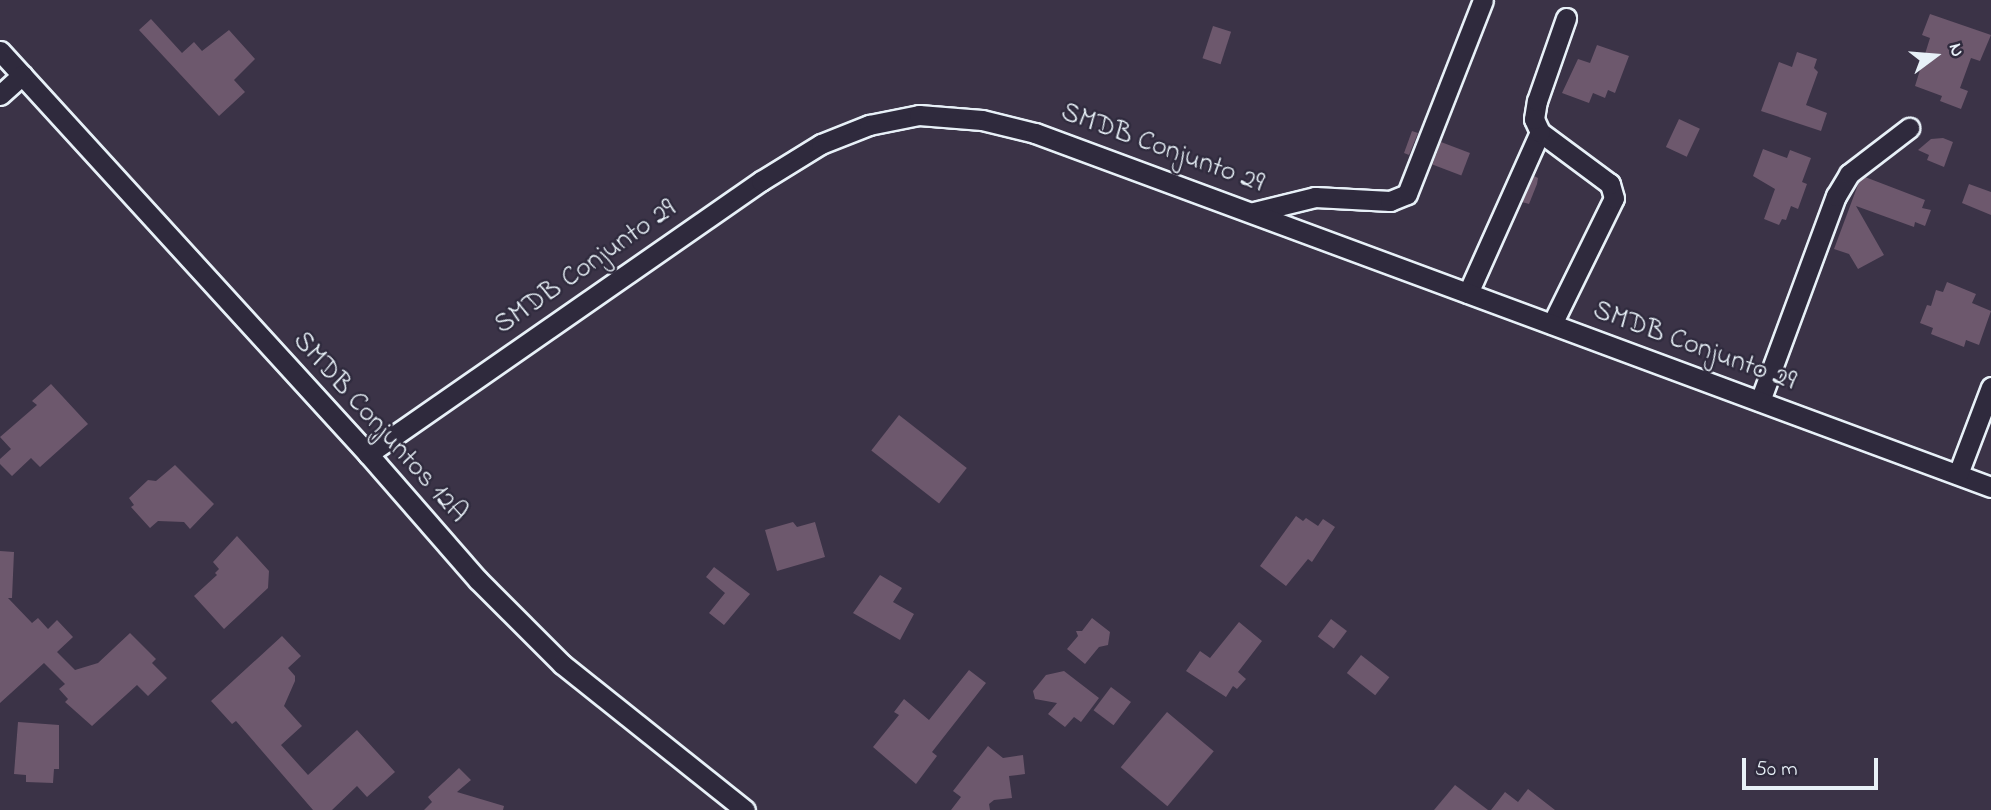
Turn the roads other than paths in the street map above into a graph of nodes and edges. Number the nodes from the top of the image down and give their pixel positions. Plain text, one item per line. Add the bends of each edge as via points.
1 (1483, 0) edge
2 (1566, 18) dead end
3 (0, 51) edge
4 (22, 75) junction
5 (0, 95) edge
6 (1909, 128) dead end
7 (1540, 132) junction
8 (1254, 212) junction
9 (1468, 293) junction
10 (1552, 324) junction
11 (1991, 387) edge
12 (1760, 401) junction
13 (368, 454) junction
14 (1958, 474) junction
15 (1991, 486) edge
16 (745, 810) edge

1 - 8 street via 1406,194 1390,201 1315,197
2 - 7 street via 1536,101 1534,119
3 - 4 street, SMDB Conjuntos 12A
4 - 5 street
4 - 13 street, SMDB Conjuntos 12A
6 - 12 street via 1849,174 1836,196
7 - 9 street
7 - 10 street via 1602,176 1614,198
8 - 9 street, SMDB Conjunto 29
8 - 13 street, SMDB Conjunto 29 via 1035,133 982,120 919,115 869,125 821,144 761,181
9 - 10 street, SMDB Conjunto 29
10 - 12 street, SMDB Conjunto 29
11 - 14 street
12 - 14 street, SMDB Conjunto 29
13 - 16 street, SMDB Conjuntos 12A via 478,580 562,664
14 - 15 street, SMDB Conjunto 29

